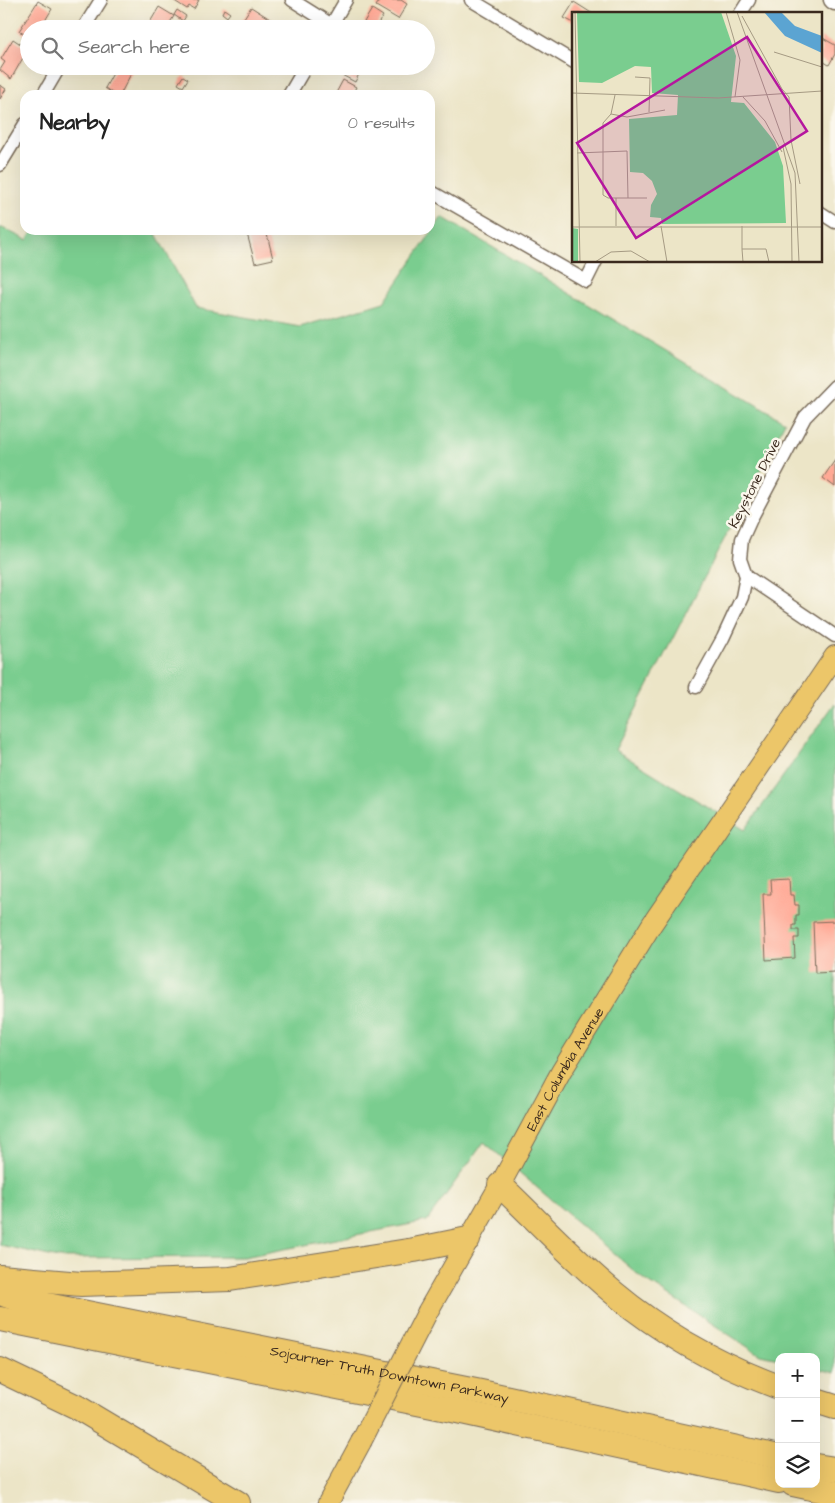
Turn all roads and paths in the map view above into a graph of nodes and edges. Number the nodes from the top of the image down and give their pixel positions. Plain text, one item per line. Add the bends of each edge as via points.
1 (101, 0) edge
2 (292, 0) edge
3 (346, 0) edge
4 (471, 0) edge
5 (749, 0) edge
6 (741, 12) edge
7 (89, 20) edge
8 (320, 20) edge
9 (334, 20) edge
10 (572, 61) edge
11 (55, 75) edge
12 (301, 75) edge
13 (46, 90) edge
14 (292, 90) edge
15 (20, 132) edge
16 (0, 165) edge
17 (435, 194) edge
18 (822, 214) edge
19 (835, 222) edge
20 (595, 262) edge
21 (835, 386) edge
22 (746, 576) junction
23 (835, 636) edge
24 (835, 656) edge
25 (696, 687) dead end
26 (500, 1185) junction
27 (468, 1239) junction
28 (0, 1277) edge
29 (0, 1293) edge
30 (0, 1319) edge
31 (0, 1370) edge
32 (775, 1385) edge
33 (820, 1402) edge
34 (835, 1407) edge
35 (775, 1457) edge
36 (820, 1467) edge
37 (835, 1469) edge
38 (775, 1480) edge
39 (812, 1488) edge
40 (835, 1493) edge
41 (238, 1503) edge
42 (328, 1503) edge

1 - 7 street
2 - 8 street
3 - 9 street
4 - 10 street
5 - 6 street
11 - 13 street
12 - 14 street
15 - 16 street
17 - 20 street via 586,280
18 - 19 street
21 - 22 street, Keystone Drive via 805,417 751,519 742,539 740,559
22 - 23 street
22 - 25 street, Keystone Drive via 742,596
24 - 26 main road, East Columbia Avenue via 652,924 561,1072
26 - 27 main road, East Columbia Avenue
26 - 32 highway via 614,1293 663,1330 716,1361
27 - 28 highway via 230,1279 82,1284
27 - 42 main road, East Columbia Avenue, bridge
29 - 35 highway, Sojourner Truth Downtown Parkway via 481,1392
30 - 38 highway, Sojourner Truth Downtown Parkway via 457,1411
31 - 41 highway via 77,1407
33 - 34 highway
36 - 37 highway
39 - 40 highway

